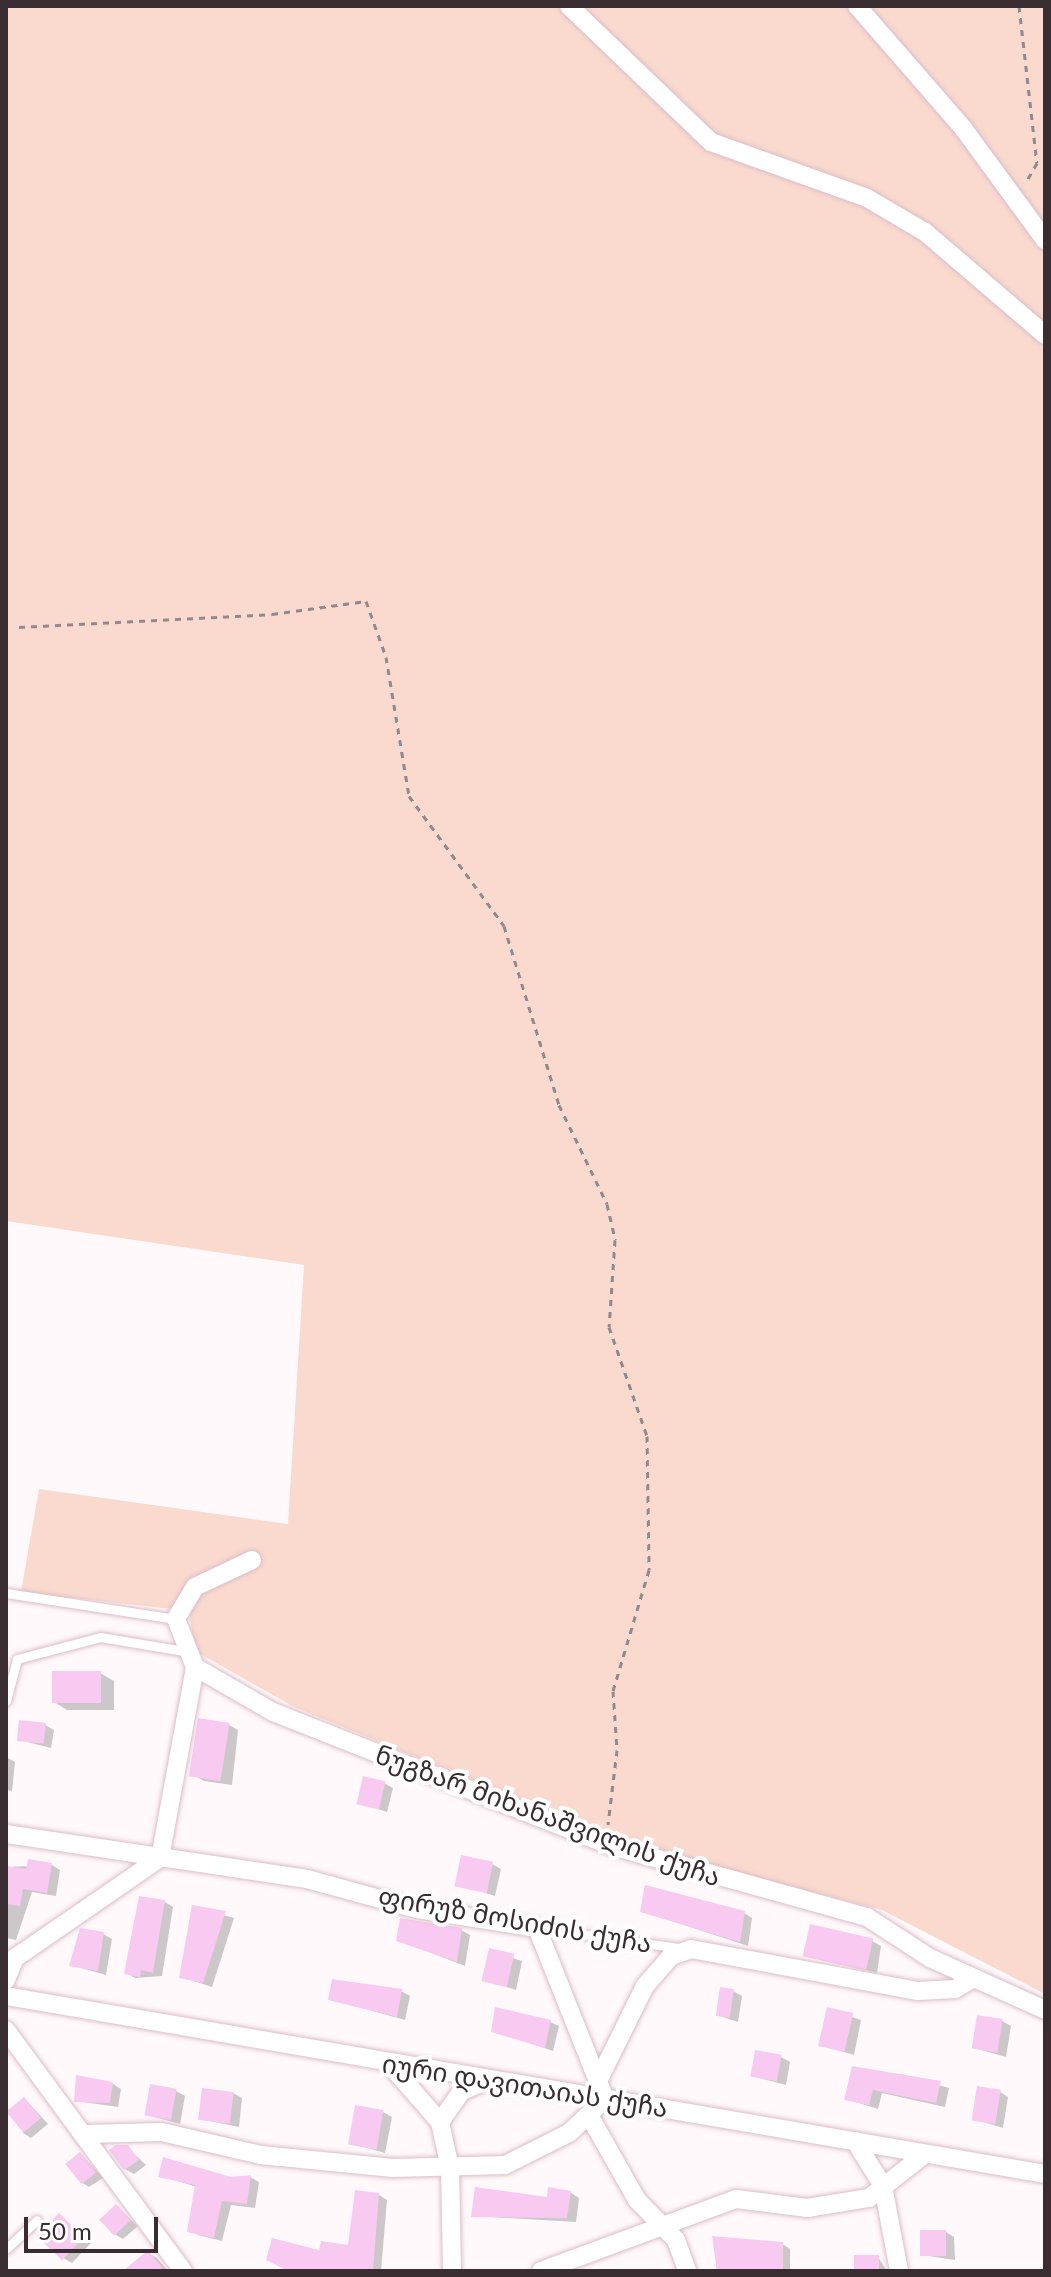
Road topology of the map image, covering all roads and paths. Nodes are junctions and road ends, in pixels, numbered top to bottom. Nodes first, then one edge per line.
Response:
1 (569, 6) edge
2 (857, 6) edge
3 (1019, 6) edge
4 (1014, 200) junction
5 (1045, 240) edge
6 (1045, 335) edge
7 (19, 627) dead end
8 (252, 1560) dead end
9 (6, 1593) edge
10 (176, 1619) junction
11 (190, 1659) junction
12 (6, 1701) edge
13 (6, 1834) edge
14 (612, 1846) junction
15 (160, 1858) junction
16 (537, 1928) junction
17 (691, 1949) junction
18 (974, 1978) junction
19 (6, 1980) edge
20 (6, 1996) edge
21 (1045, 2010) edge
22 (6, 2030) edge
23 (392, 2067) junction
24 (485, 2080) junction
25 (598, 2081) junction
26 (605, 2099) junction
27 (590, 2117) junction
28 (440, 2122) junction
29 (87, 2134) junction
30 (855, 2141) junction
31 (925, 2154) junction
32 (450, 2168) junction
33 (1045, 2174) edge
34 (883, 2186) junction
35 (37, 2220) dead end
36 (658, 2228) junction
37 (6, 2249) edge
38 (183, 2271) edge
39 (452, 2271) edge
40 (541, 2271) edge
41 (687, 2271) edge
42 (899, 2271) edge

1 - 6 street
2 - 4 street
3 - 4 path
4 - 5 street
7 - 14 path
8 - 10 street
9 - 10 lane
10 - 11 street
11 - 12 lane
11 - 14 street, ნუგზარ მიხანაშვილის ქუჩა
11 - 15 street
13 - 15 street, ფირუზ მოსიძის ქუჩა
14 - 18 street, ნუგზარ მიხანაშვილის ქუჩა
15 - 16 street, ფირუზ მოსიძის ქუჩა
15 - 19 street
16 - 17 lane, ფირუზ მოსიძის ქუჩა
16 - 25 street
17 - 18 street, ფირუზ მოსიძის ქუჩა
17 - 25 street
18 - 21 street, ნუგზარ მიხანაშვილის ქუჩა
20 - 23 street, იური დავითაიას ქუჩა
22 - 29 street
23 - 24 street, იური დავითაიას ქუჩა
23 - 28 street
24 - 26 street, იური დავითაიას ქუჩა
24 - 28 street
25 - 26 street
26 - 27 street
26 - 30 street, იური დავითაიას ქუჩა
27 - 32 street
27 - 36 street
28 - 32 street
29 - 32 street
29 - 38 street
30 - 31 street, იური დავითაიას ქუჩა
30 - 34 street
31 - 33 street, იური დავითაიას ქუჩა
31 - 34 street
32 - 39 street
34 - 36 street
34 - 42 street
35 - 37 lane
36 - 40 street
36 - 41 street

